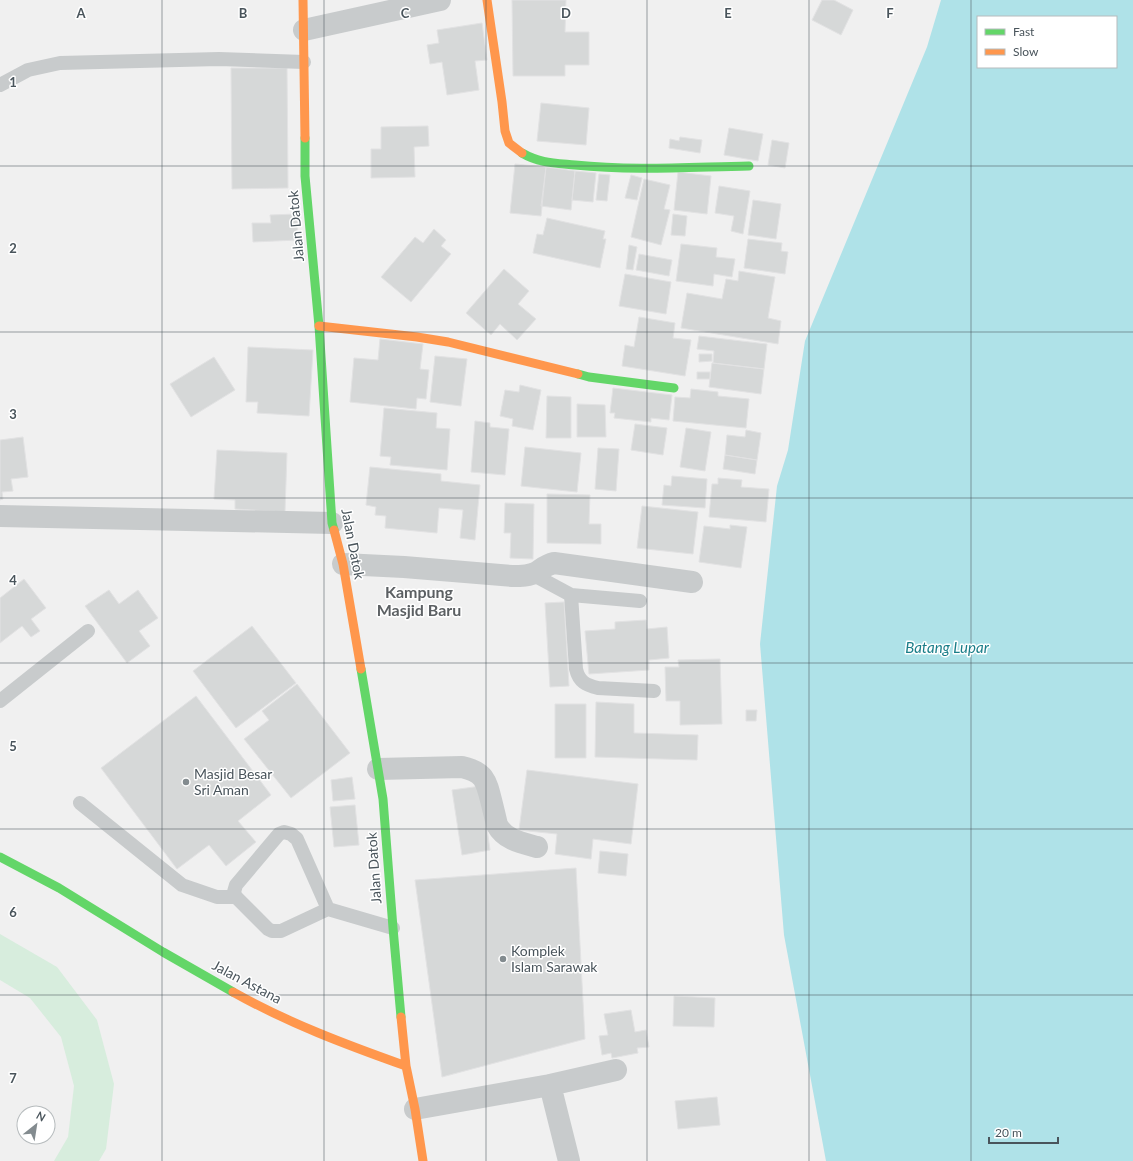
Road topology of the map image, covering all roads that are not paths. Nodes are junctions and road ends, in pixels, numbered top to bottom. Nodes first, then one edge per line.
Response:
1 (303, 0) edge
2 (440, 0) edge
3 (487, 0) edge
4 (304, 30) junction
5 (304, 62) junction
6 (0, 85) edge
7 (749, 166) dead end
8 (319, 326) junction
9 (674, 388) dead end
10 (0, 516) edge
11 (332, 523) junction
12 (343, 564) junction
13 (532, 574) junction
14 (692, 582) dead end
15 (572, 595) junction
16 (640, 601) dead end
17 (88, 631) dead end
18 (654, 691) dead end
19 (0, 701) edge
20 (378, 768) junction
21 (80, 803) dead end
22 (537, 847) dead end
23 (0, 857) edge
24 (236, 897) junction
25 (328, 909) junction
26 (393, 928) junction
27 (406, 1066) junction
28 (616, 1070) dead end
29 (550, 1085) junction
30 (415, 1110) junction
31 (423, 1161) edge
32 (569, 1161) edge

1 - 4 street, Jalan Datok
2 - 4 street
3 - 7 street
4 - 5 street, Jalan Datok
5 - 6 lane
5 - 8 street, Jalan Datok
8 - 9 street
8 - 11 street, Jalan Datok
10 - 11 street
11 - 12 street, Jalan Datok
12 - 13 street
12 - 20 street, Jalan Datok
13 - 14 street
13 - 15 lane
15 - 16 lane
15 - 18 lane
17 - 19 lane
20 - 22 street
20 - 26 street, Jalan Datok
21 - 24 lane
23 - 27 street, Jalan Astana
24 - 25 lane
24 - 25 lane
25 - 26 lane
26 - 27 street, Jalan Datok
27 - 30 street
28 - 29 street
29 - 30 street
29 - 32 street
30 - 31 street

